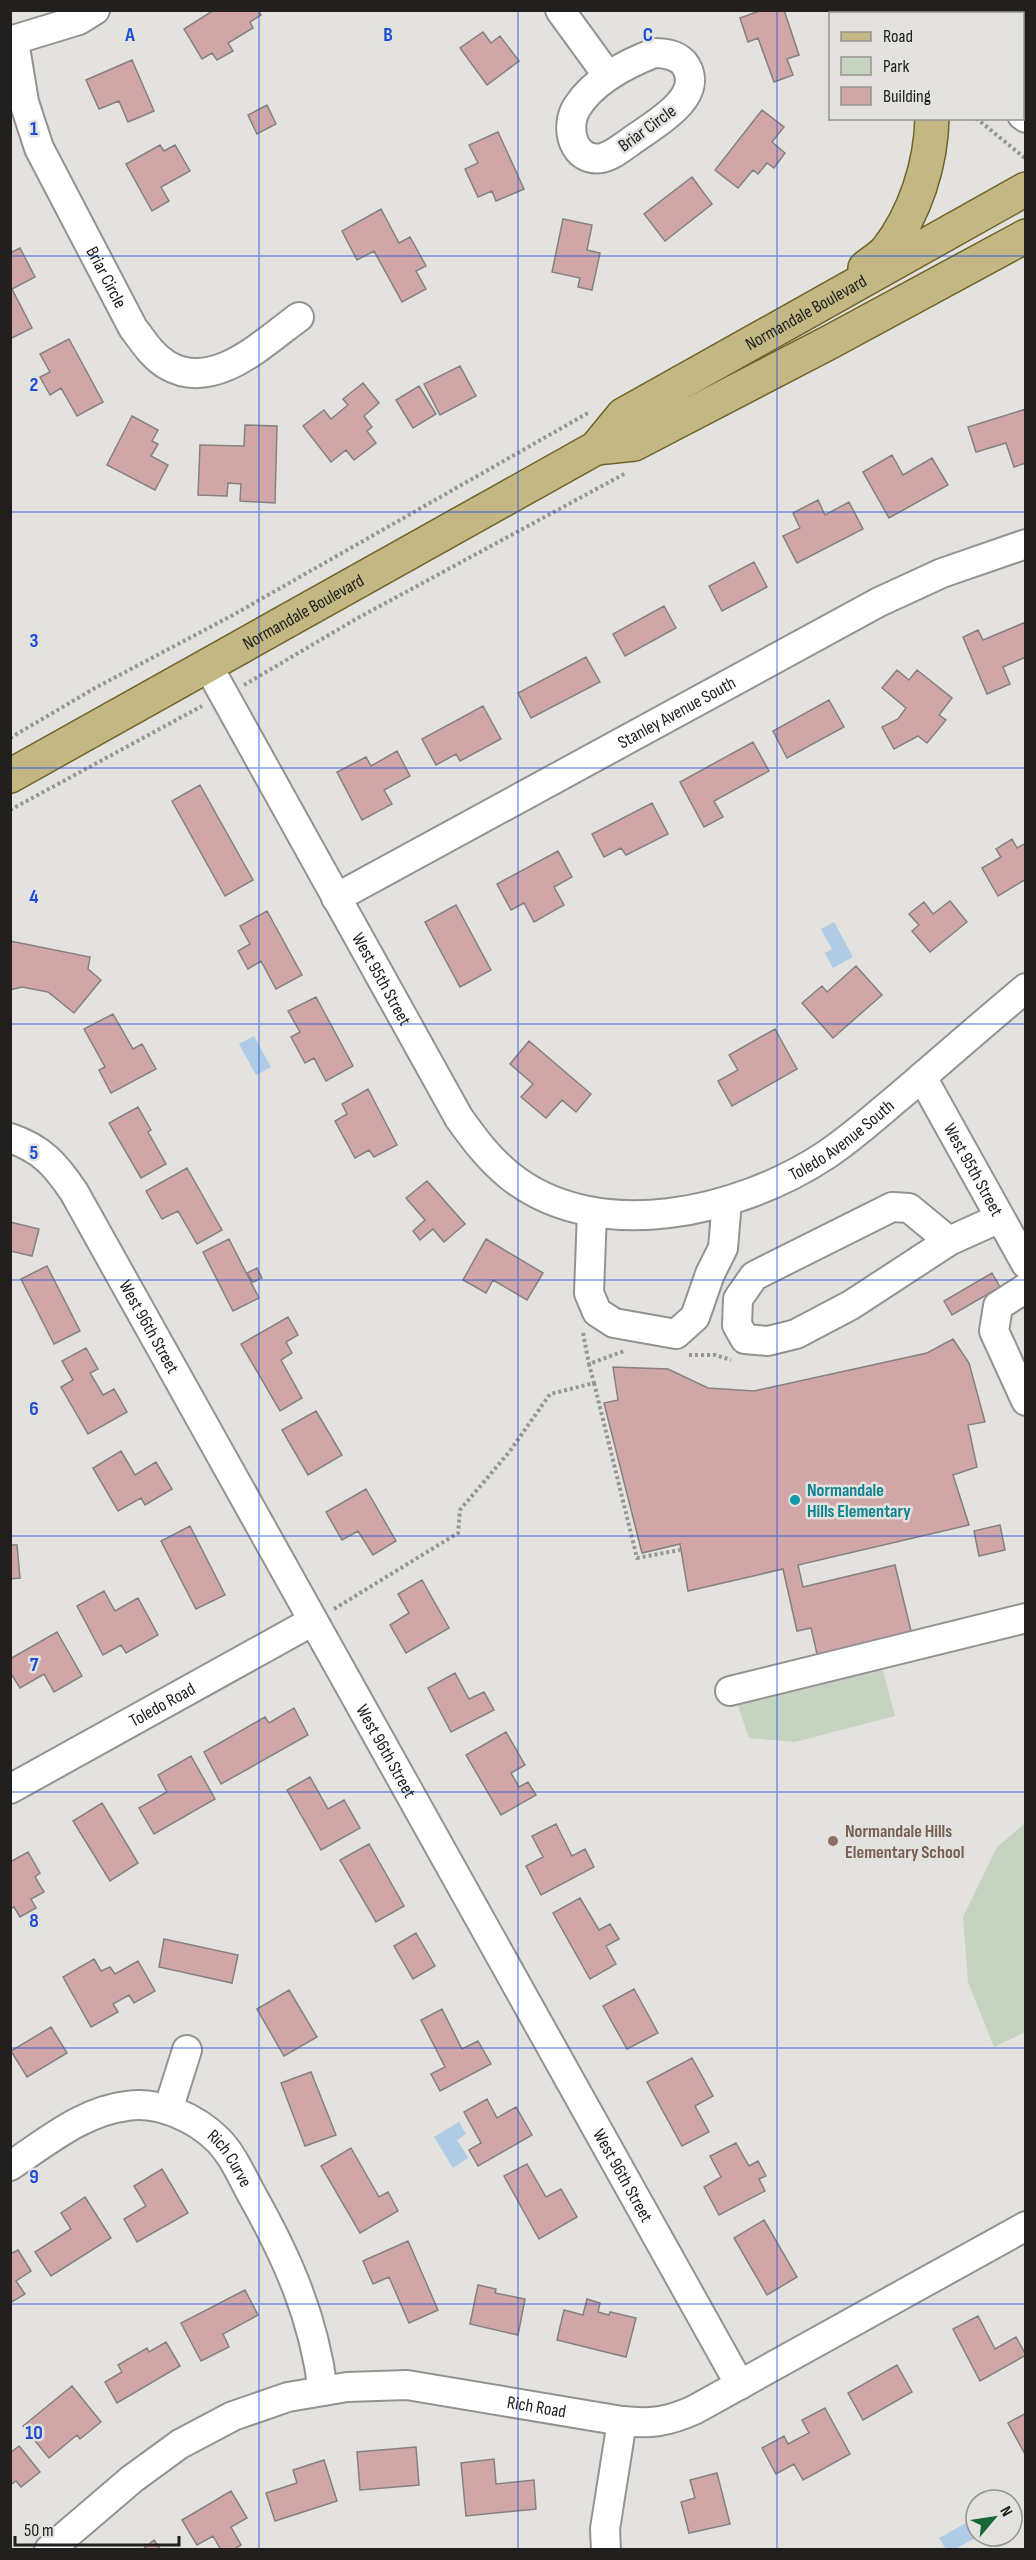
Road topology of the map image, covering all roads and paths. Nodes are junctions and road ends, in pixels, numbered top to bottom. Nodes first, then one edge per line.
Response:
1 (95, 10) edge
2 (561, 10) edge
3 (12, 41) edge
4 (608, 76) dead end
5 (932, 120) edge
6 (978, 120) edge
7 (1026, 159) edge
8 (1026, 189) edge
9 (1026, 236) edge
10 (829, 299) junction
11 (298, 317) dead end
12 (598, 407) dead end
13 (596, 448) junction
14 (627, 473) dead end
15 (1026, 544) edge
16 (208, 666) junction
17 (224, 695) junction
18 (10, 738) edge
19 (10, 776) edge
20 (10, 810) edge
21 (336, 898) junction
22 (1026, 988) edge
23 (922, 1077) junction
24 (10, 1138) edge
25 (727, 1201) junction
26 (592, 1212) junction
27 (622, 1216) joint
28 (1000, 1218) junction
29 (949, 1241) junction
30 (1026, 1264) edge
31 (1026, 1288) edge
32 (594, 1383) dead end
33 (577, 1387) dead end
34 (1026, 1401) edge
35 (680, 1550) dead end
36 (1026, 1618) edge
37 (313, 1621) junction
38 (730, 1691) dead end
39 (10, 1789) edge
40 (187, 2050) dead end
41 (168, 2109) junction
42 (10, 2166) edge
43 (1025, 2227) edge
44 (740, 2385) junction
45 (323, 2391) junction
46 (622, 2421) junction
47 (49, 2550) edge
48 (606, 2550) edge

1 - 3 street
2 - 4 street
3 - 11 street, Briar Circle
5 - 10 main road
6 - 7 path
8 - 10 main road, Normandale Boulevard
9 - 13 main road, Normandale Boulevard
10 - 13 main road, Normandale Boulevard
12 - 18 path
13 - 16 main road, Normandale Boulevard
14 - 17 path
15 - 21 street, Stanley Avenue South
16 - 17 street, West 95th Street
16 - 19 main road, Normandale Boulevard
17 - 20 path
17 - 21 street, West 95th Street
21 - 26 street, West 95th Street
22 - 23 street, Toledo Avenue South
23 - 25 street, Toledo Avenue South
23 - 28 street, West 95th Street
24 - 37 street, West 96th Street
25 - 26 street
25 - 27 street, Toledo Avenue South
26 - 27 street, West 95th Street
28 - 29 street
28 - 30 street, West 95th Street
29 - 29 street
31 - 34 street
32 - 35 path
33 - 37 path
36 - 38 street
37 - 39 street, Toledo Road
37 - 44 street, West 96th Street
40 - 41 street
41 - 42 street, Rich Curve
41 - 45 street, Rich Curve
43 - 44 street, Rich Road
44 - 46 street, Rich Road
45 - 46 street, Rich Road
45 - 47 street, Rich Road
46 - 48 street

